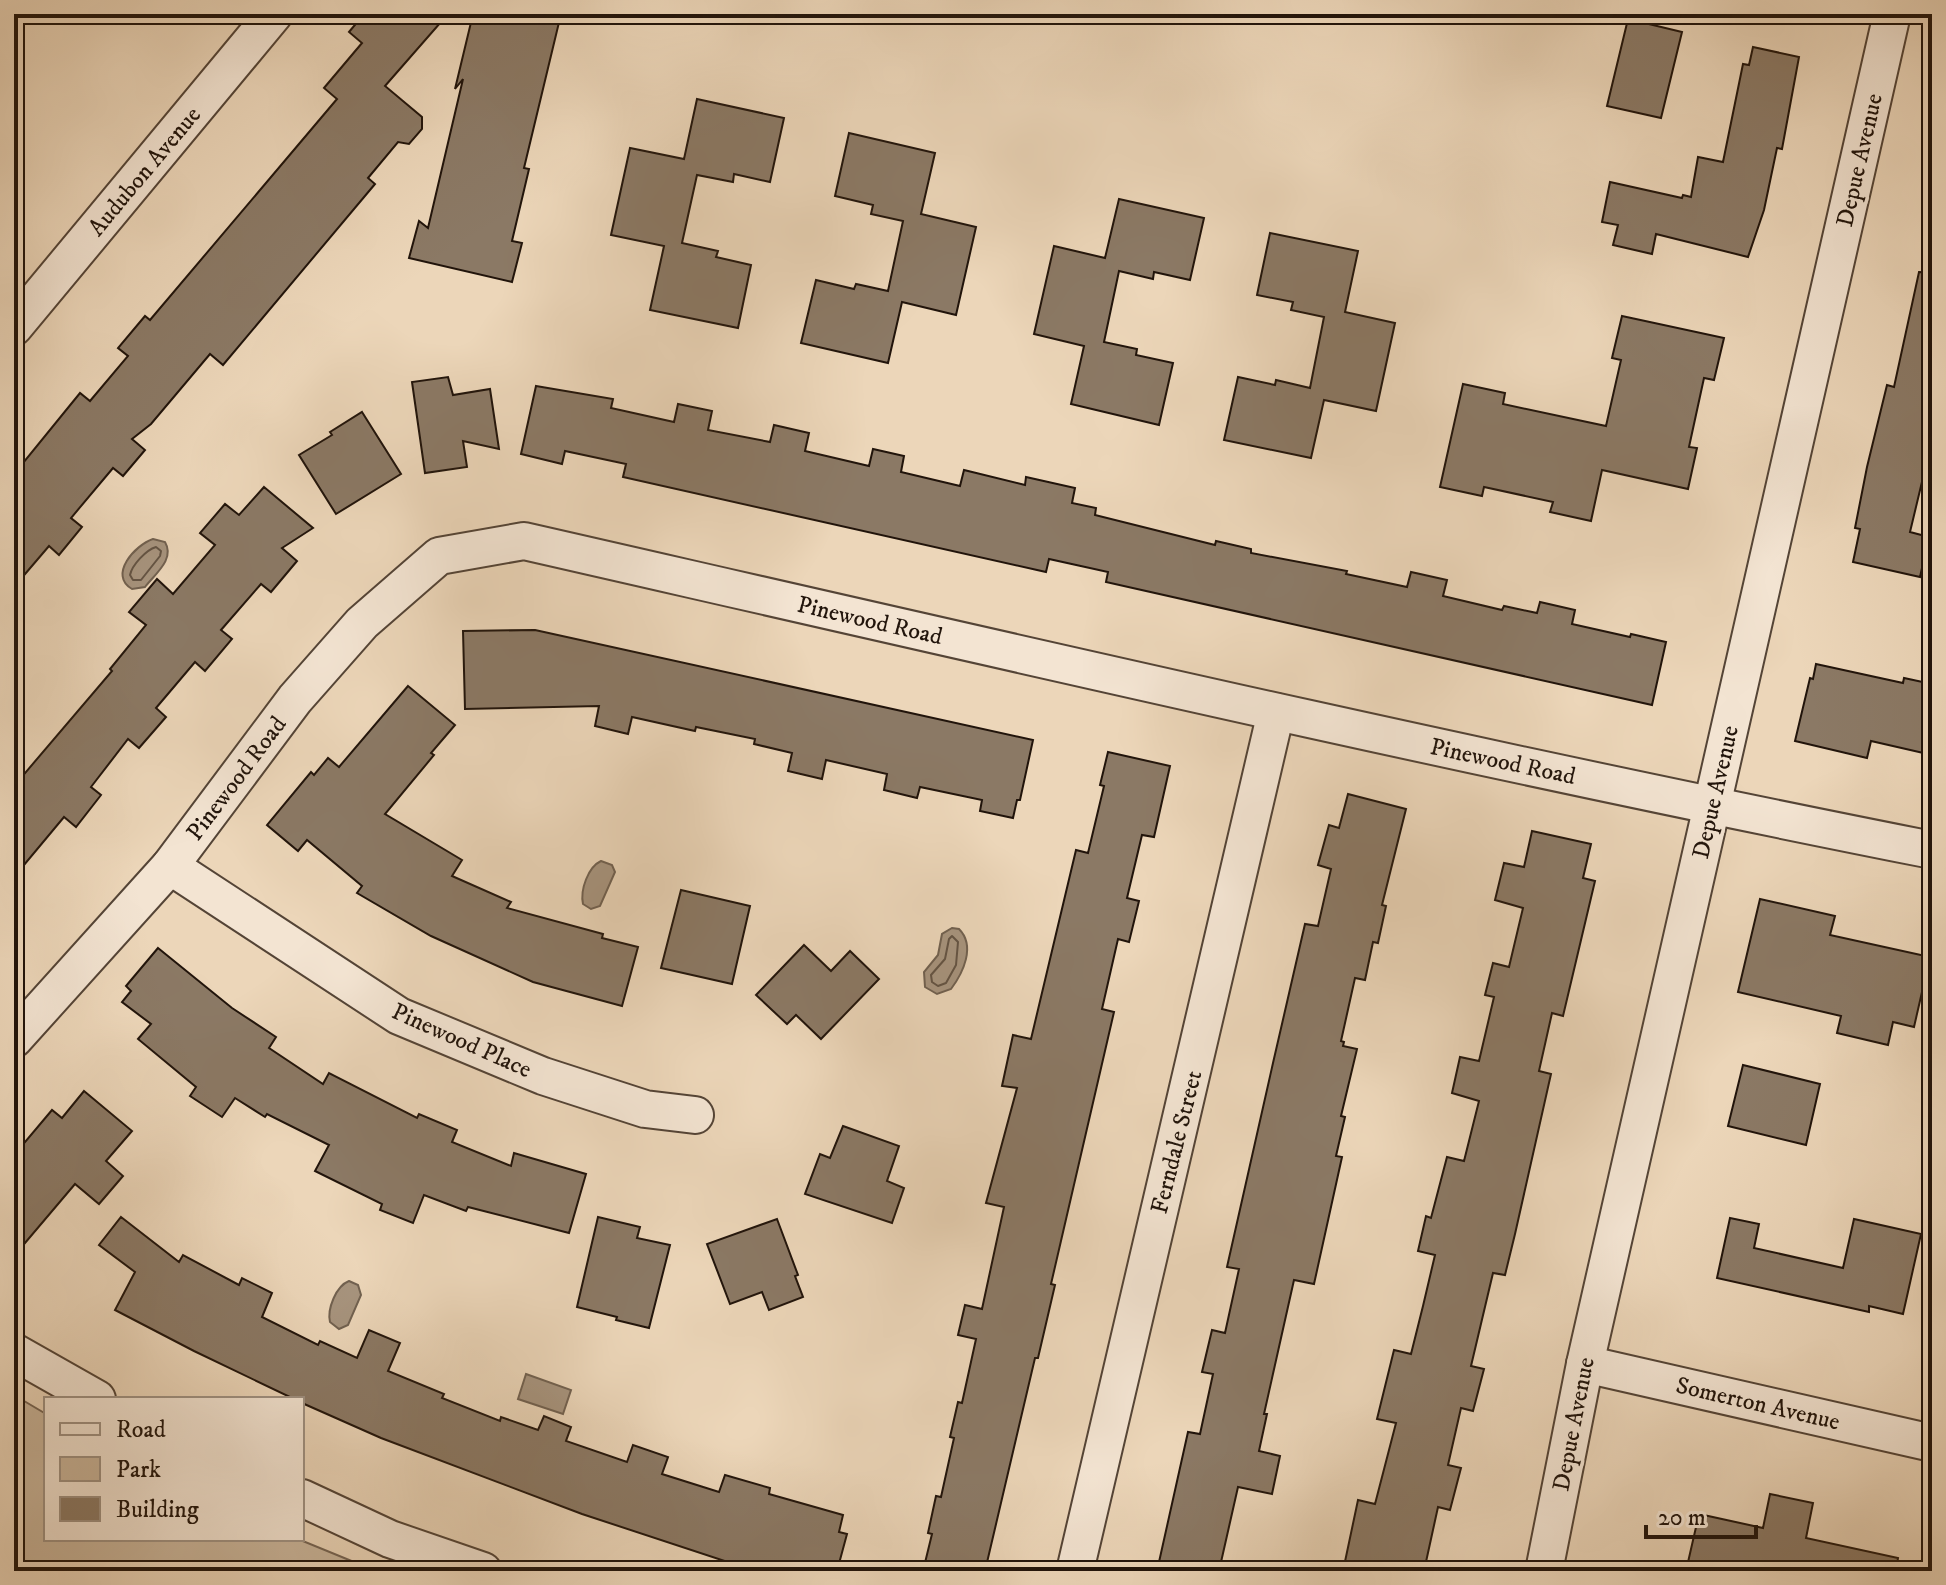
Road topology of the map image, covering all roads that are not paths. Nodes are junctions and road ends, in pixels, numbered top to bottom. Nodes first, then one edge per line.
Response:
1 (274, 14) edge
2 (1892, 14) edge
3 (14, 327) edge
4 (1276, 712) junction
5 (1712, 807) junction
6 (1932, 850) edge
7 (170, 866) junction
8 (14, 1039) edge
9 (695, 1115) dead end
10 (14, 1352) edge
11 (1585, 1364) junction
12 (93, 1397) edge
13 (1932, 1443) edge
14 (304, 1499) edge
15 (483, 1571) edge
16 (1075, 1571) edge
17 (1544, 1571) edge

1 - 3 street, Audubon Avenue
2 - 5 street, Depue Avenue
4 - 5 street, Pinewood Road
4 - 7 street, Pinewood Road
4 - 16 street, Ferndale Street
5 - 6 street, Pinewood Road
5 - 11 street, Depue Avenue
7 - 8 street, Pinewood Road
7 - 9 street, Pinewood Place
10 - 12 street
11 - 13 street, Somerton Avenue
11 - 17 street, Depue Avenue
14 - 15 street

